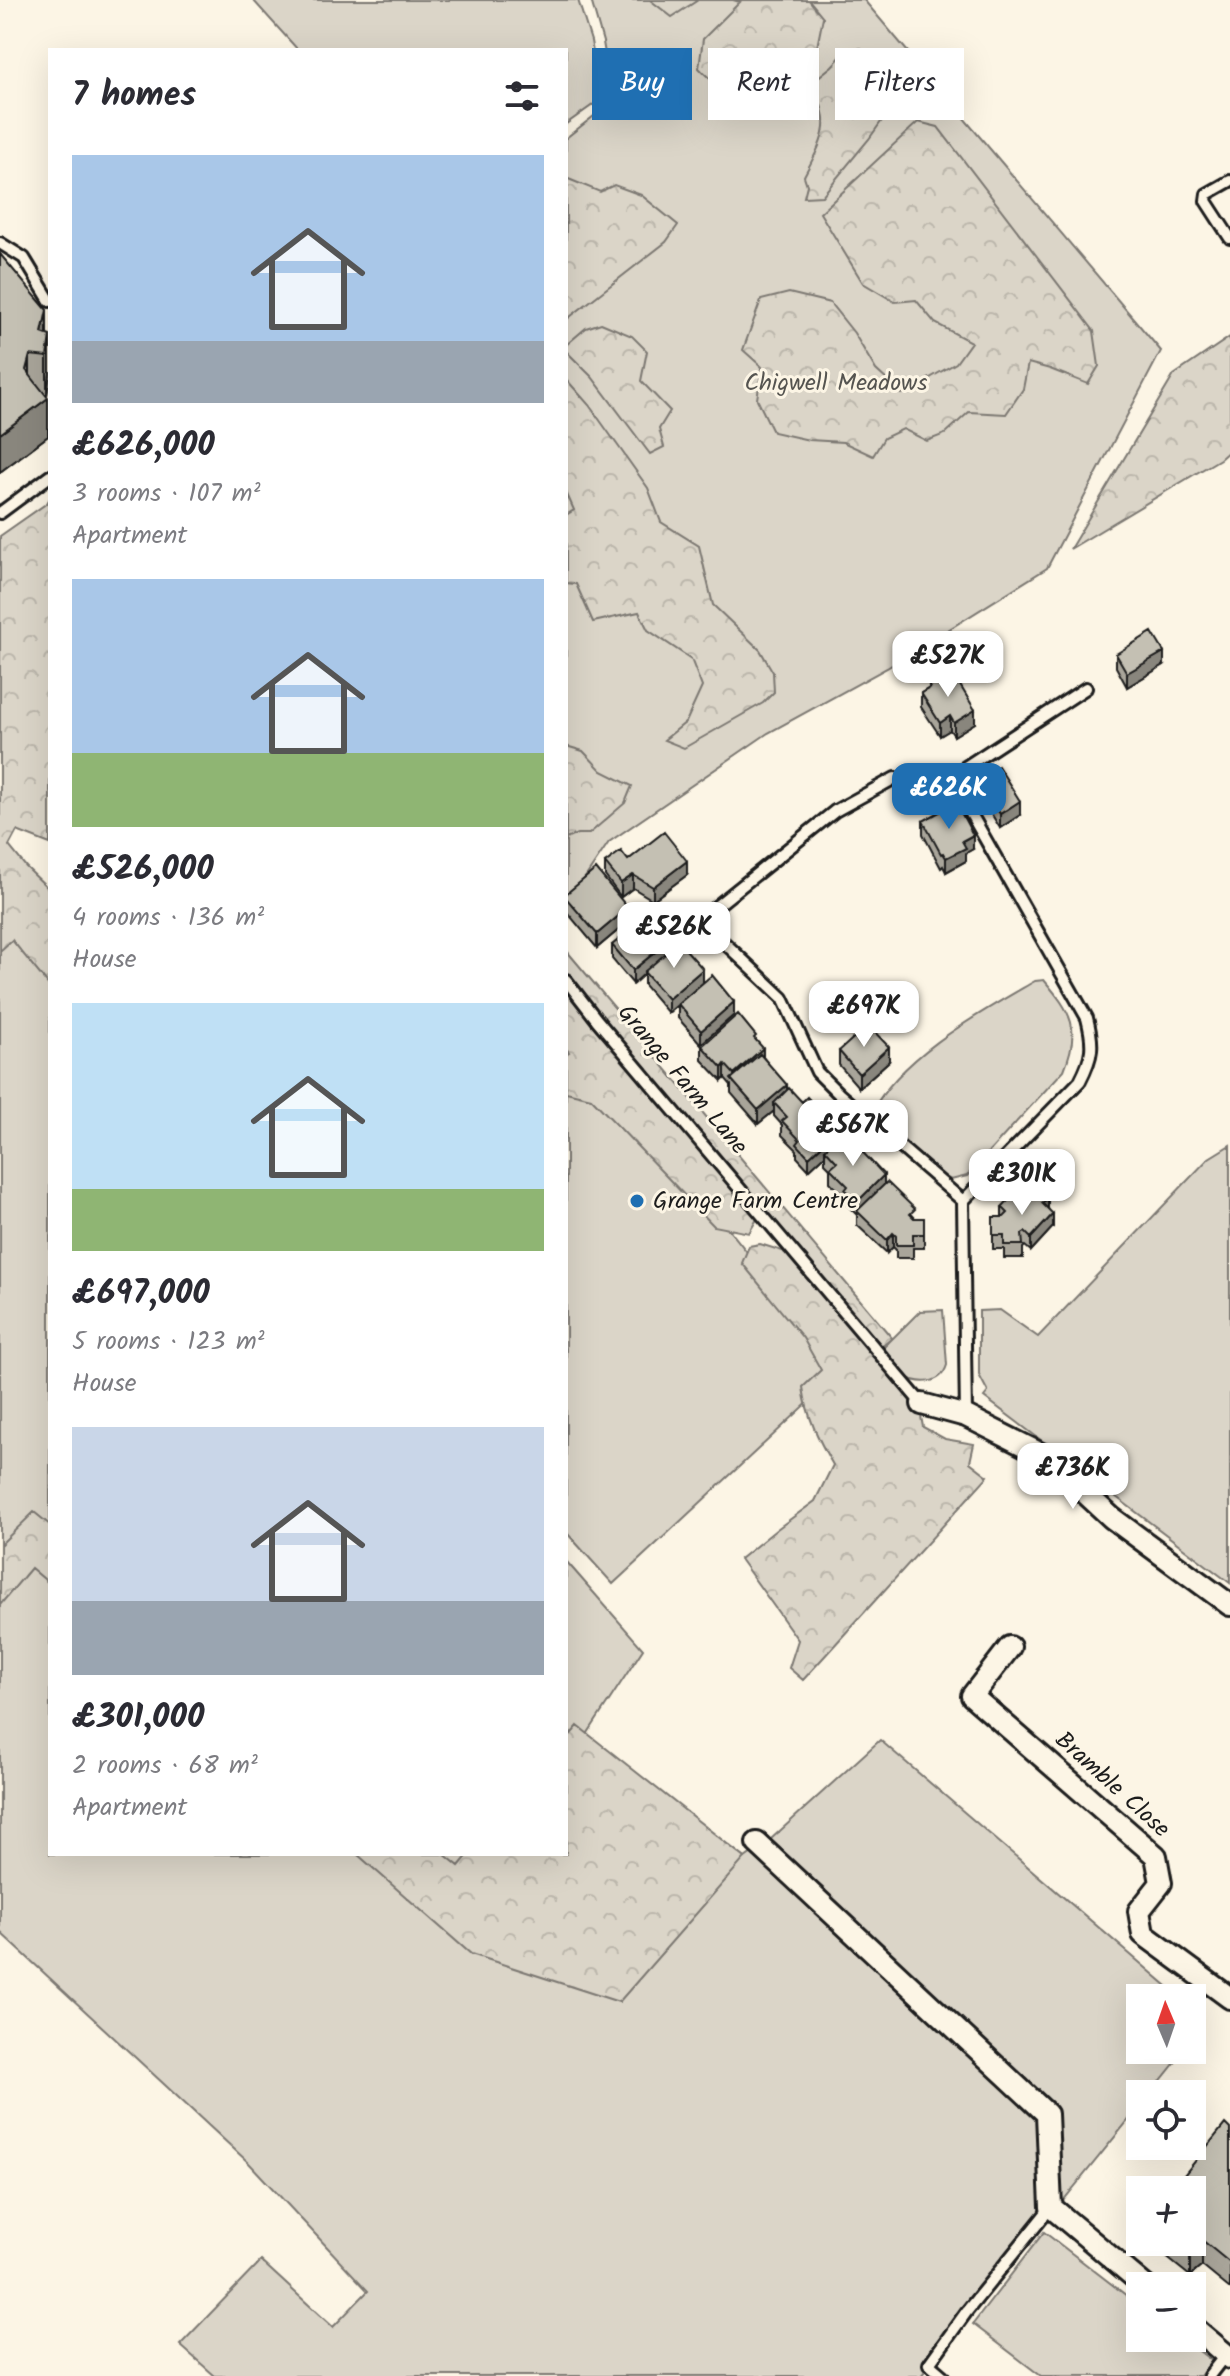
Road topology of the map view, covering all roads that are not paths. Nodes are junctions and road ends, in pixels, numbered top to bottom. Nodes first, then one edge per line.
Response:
1 (1230, 181) edge
2 (1230, 238) edge
3 (0, 243) edge
4 (48, 298) edge
5 (48, 477) edge
6 (0, 513) edge
7 (1086, 688) dead end
8 (950, 777) junction
9 (568, 983) edge
10 (963, 1201) junction
11 (922, 1404) joint
12 (966, 1416) junction
13 (1230, 1605) edge
14 (1010, 1647) dead end
15 (757, 1843) dead end
16 (1230, 1998) edge
17 (1051, 2207) junction
18 (1128, 2272) edge
19 (1206, 2338) edge
20 (1228, 2356) edge
21 (943, 2376) edge
22 (1209, 2376) edge

1 - 2 lane
3 - 4 lane
5 - 6 lane
7 - 8 lane
8 - 10 lane
8 - 10 lane
9 - 11 lane, Grange Farm Lane
10 - 12 lane
11 - 12 street, Grange Farm Lane
12 - 13 street, Grange Farm Lane
14 - 16 street, Bramble Close
15 - 17 street
17 - 18 street
17 - 21 lane
19 - 20 street
20 - 22 lane

